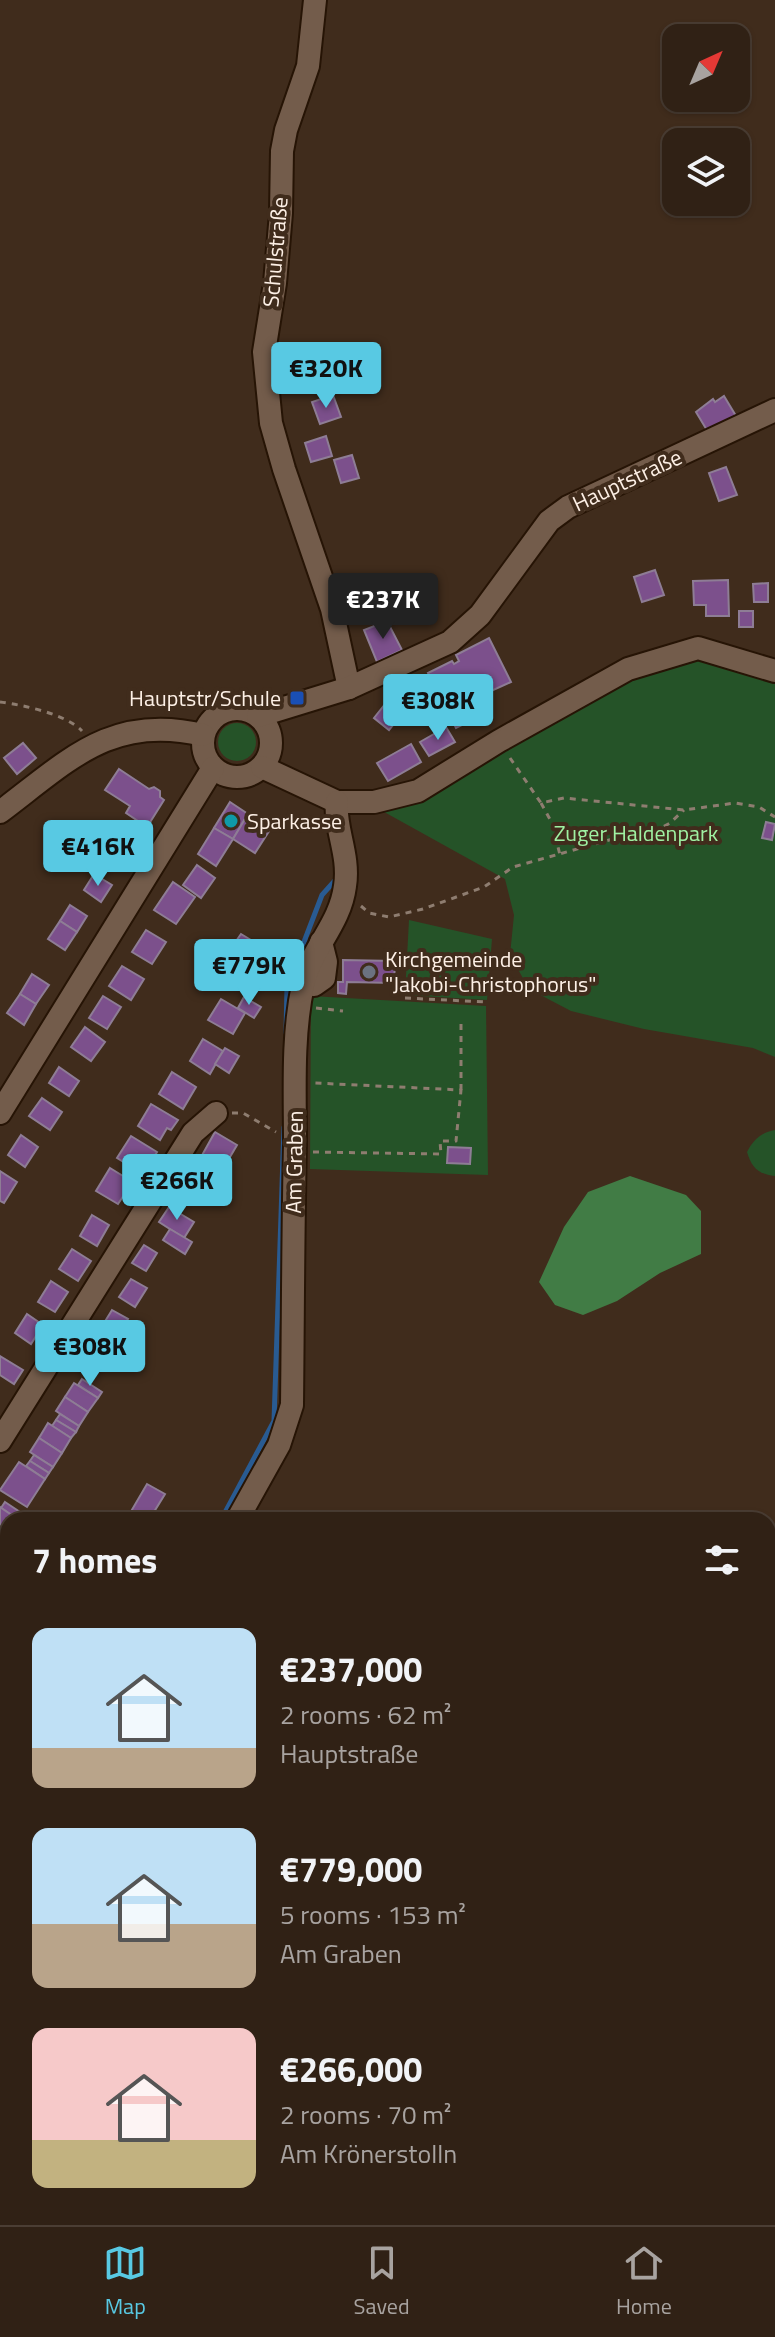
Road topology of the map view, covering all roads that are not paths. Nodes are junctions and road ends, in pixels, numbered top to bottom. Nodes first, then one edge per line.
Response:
1 (315, 0) edge
2 (775, 410) edge
3 (775, 671) edge
4 (349, 688) junction
5 (264, 725) junction
6 (203, 735) junction
7 (262, 767) junction
8 (213, 768) junction
9 (337, 802) junction
10 (0, 812) edge
11 (0, 1113) edge
12 (216, 1113) road end
13 (0, 1441) edge
14 (241, 1512) edge

1 - 4 street, Schulstraße
2 - 4 street, Hauptstraße
3 - 9 street
4 - 5 street, Hauptstraße
5 - 6 street
5 - 7 street
6 - 8 street
6 - 10 street
7 - 8 street
7 - 9 street
8 - 11 street
9 - 14 street, Am Graben
12 - 13 street

